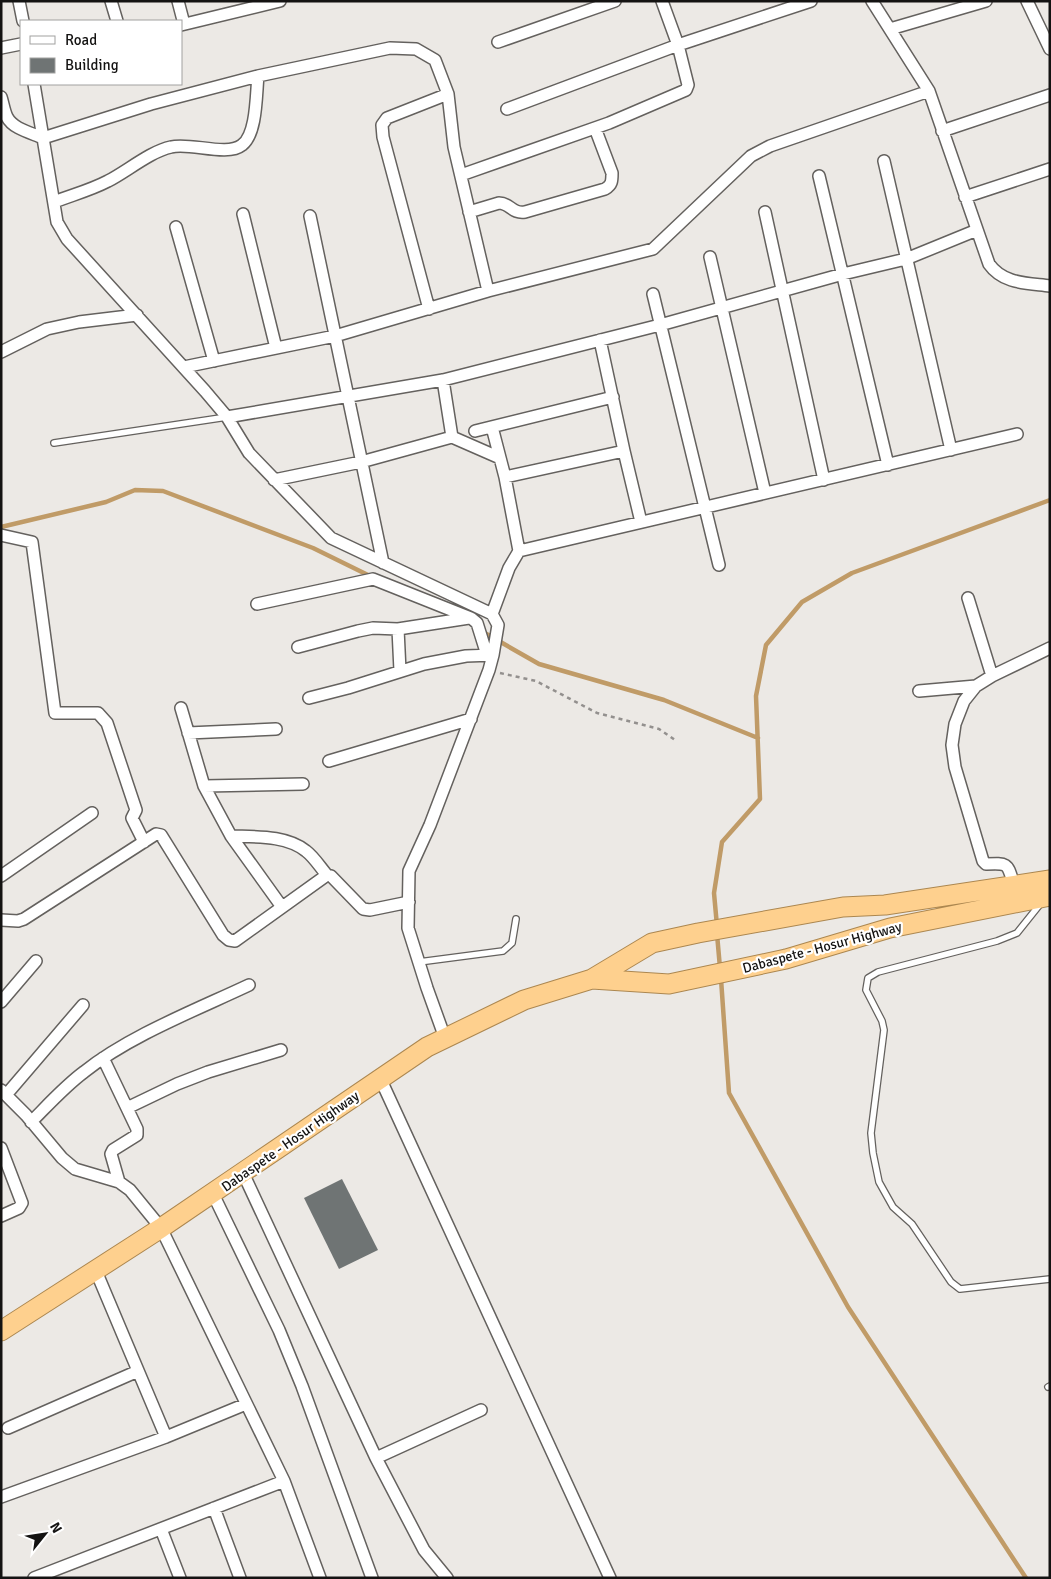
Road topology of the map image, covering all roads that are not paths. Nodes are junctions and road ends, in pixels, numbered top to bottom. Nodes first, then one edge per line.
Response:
1 (19, 1) edge
2 (111, 1) edge
3 (178, 1) edge
4 (280, 1) edge
5 (615, 1) edge
6 (662, 1) edge
7 (811, 1) edge
8 (872, 1) edge
9 (986, 1) edge
10 (1027, 1) edge
11 (243, 6) edge
12 (23, 20) edge
13 (117, 20) edge
14 (182, 20) edge
15 (183, 25) edge
16 (890, 30) junction
17 (498, 42) dead end
18 (20, 44) edge
19 (678, 45) junction
20 (1, 48) edge
21 (1050, 49) edge
22 (258, 76) junction
23 (34, 85) edge
24 (929, 91) junction
25 (448, 94) junction
26 (1050, 95) edge
27 (1, 97) edge
28 (507, 109) dead end
29 (595, 128) junction
30 (942, 131) junction
31 (43, 138) junction
32 (884, 161) dead end
33 (1050, 169) edge
34 (461, 175) junction
35 (820, 176) dead end
36 (965, 197) junction
37 (54, 202) junction
38 (469, 212) junction
39 (765, 212) dead end
40 (243, 214) dead end
41 (310, 216) dead end
42 (176, 227) dead end
43 (977, 230) junction
44 (710, 257) dead end
45 (906, 259) junction
46 (844, 274) junction
47 (1050, 286) edge
48 (782, 290) junction
49 (488, 291) junction
50 (653, 294) dead end
51 (722, 308) junction
52 (429, 309) junction
53 (137, 315) junction
54 (660, 325) junction
55 (335, 336) junction
56 (600, 340) junction
57 (276, 348) junction
58 (1, 352) edge
59 (214, 361) junction
60 (184, 367) junction
61 (443, 380) junction
62 (348, 396) junction
63 (613, 397) junction
64 (227, 417) junction
65 (492, 427) junction
66 (475, 431) dead end
67 (1017, 434) dead end
68 (452, 437) junction
69 (54, 443) dead end
70 (951, 450) junction
71 (624, 451) junction
72 (500, 458) junction
73 (361, 462) junction
74 (888, 465) junction
75 (505, 477) junction
76 (274, 480) junction
77 (824, 480) junction
78 (765, 493) junction
79 (706, 507) junction
80 (641, 522) junction
81 (1, 535) edge
82 (519, 551) junction
83 (382, 563) junction
84 (719, 565) dead end
85 (968, 598) dead end
86 (257, 604) dead end
87 (492, 614) junction
88 (471, 618) junction
89 (398, 629) junction
90 (298, 647) dead end
91 (1050, 648) edge
92 (491, 654) junction
93 (400, 671) junction
94 (992, 676) junction
95 (976, 686) junction
96 (919, 691) dead end
97 (309, 698) dead end
98 (181, 708) dead end
99 (471, 719) junction
100 (276, 729) dead end
101 (188, 733) junction
102 (328, 761) dead end
103 (304, 784) dead end
104 (204, 786) junction
105 (92, 813) dead end
106 (231, 836) junction
107 (144, 842) junction
108 (327, 875) junction
109 (1, 876) edge
110 (1014, 885) junction
111 (1048, 891) edge
112 (409, 902) junction
113 (885, 905) junction
114 (282, 907) junction
115 (516, 919) dead end
116 (1, 920) edge
117 (890, 928) junction
118 (36, 960) dead end
119 (419, 962) junction
120 (592, 979) junction
121 (249, 985) dead end
122 (1, 1002) edge
123 (83, 1005) dead end
124 (446, 1038) junction
125 (281, 1050) dead end
126 (103, 1058) junction
127 (380, 1078) junction
128 (4, 1093) edge
129 (127, 1108) junction
130 (31, 1122) junction
131 (1, 1148) edge
132 (243, 1173) junction
133 (119, 1182) junction
134 (212, 1194) junction
135 (1, 1216) edge
136 (161, 1228) junction
137 (96, 1271) junction
138 (1050, 1279) edge
139 (1, 1331) edge
140 (138, 1371) junction
141 (246, 1404) junction
142 (481, 1410) dead end
143 (8, 1428) dead end
144 (166, 1437) junction
145 (376, 1458) junction
146 (284, 1481) junction
147 (1, 1497) edge
148 (214, 1508) junction
149 (161, 1530) junction
150 (59, 1573) edge
151 (34, 1578) edge
152 (180, 1578) edge
153 (240, 1578) edge
154 (320, 1578) edge
155 (372, 1578) edge
156 (447, 1578) edge
157 (610, 1578) edge

1 - 12 street
2 - 13 street
3 - 14 street
4 - 11 street
5 - 17 street
6 - 19 street
7 - 19 street
8 - 16 street
9 - 16 street
10 - 21 street
11 - 15 street
16 - 24 street
18 - 20 street
19 - 28 street
19 - 29 street
22 - 25 street
22 - 31 street
22 - 37 street
23 - 31 street
24 - 30 street
24 - 49 street
25 - 34 street
25 - 52 street
26 - 30 street
27 - 31 street
29 - 34 street
29 - 38 street
30 - 36 street
31 - 37 street
32 - 45 street
33 - 36 street
34 - 38 street
35 - 46 street
36 - 43 street
37 - 53 street
38 - 49 street
39 - 48 street
40 - 57 street
41 - 55 street
42 - 59 street
43 - 45 street
43 - 47 street
44 - 51 street
45 - 46 street
45 - 70 street
46 - 48 street
46 - 74 street
48 - 51 street
48 - 77 street
49 - 52 street
50 - 54 street
51 - 54 street
51 - 78 street
52 - 55 street
53 - 58 street
53 - 60 street
54 - 56 street
54 - 79 street
55 - 57 street
55 - 62 street
56 - 61 street
56 - 63 street
57 - 59 street
59 - 60 street
60 - 64 street
61 - 62 street
61 - 68 street
62 - 64 street
62 - 73 street
63 - 65 street
63 - 71 street
64 - 69 lane
64 - 76 street
65 - 66 street
65 - 72 street
67 - 70 street
68 - 72 street
68 - 73 street
70 - 74 street
71 - 75 street
71 - 80 street
72 - 75 street
73 - 76 street
73 - 83 street
74 - 77 street
75 - 82 street
76 - 83 street
77 - 78 street
78 - 79 street
79 - 80 street
79 - 84 street
80 - 82 street
81 - 107 street
82 - 87 street
83 - 87 street
85 - 94 street
86 - 88 street
87 - 92 street
88 - 89 street
88 - 92 street
89 - 90 street
89 - 93 street
91 - 94 street
92 - 93 street
92 - 99 street
93 - 97 street
94 - 95 street
95 - 96 street
95 - 110 street
98 - 101 street
99 - 102 street
99 - 112 street
100 - 101 street
101 - 104 street
103 - 104 street
104 - 106 street
105 - 109 street
106 - 108 street
106 - 114 street
107 - 114 street
107 - 116 street
108 - 112 street
108 - 114 street
110 - 111 highway, Dabaspete - Hosur Highway
110 - 113 highway, Dabaspete - Hosur Highway
111 - 117 highway, Dabaspete - Hosur Highway
111 - 138 lane
112 - 119 street
113 - 117 highway
113 - 120 highway, Dabaspete - Hosur Highway
115 - 119 lane
117 - 120 highway, Dabaspete - Hosur Highway
118 - 122 street
119 - 124 street
120 - 124 highway, Dabaspete - Hosur Highway
121 - 126 street
123 - 128 street
124 - 127 highway, Dabaspete - Hosur Highway
125 - 129 street
126 - 129 street
126 - 130 street
127 - 132 highway, Dabaspete - Hosur Highway
127 - 157 street
128 - 130 street
129 - 133 street
130 - 133 street
131 - 135 street
132 - 134 highway, Dabaspete - Hosur Highway
132 - 145 street
133 - 136 street
134 - 136 highway, Dabaspete - Hosur Highway
134 - 155 street
136 - 137 highway, Dabaspete - Hosur Highway
136 - 141 street
137 - 139 highway, Dabaspete - Hosur Highway
137 - 140 street
140 - 143 street
140 - 144 street
141 - 144 street
141 - 146 street
142 - 145 street
144 - 147 street
145 - 156 street
146 - 148 street
146 - 154 street
148 - 149 street
148 - 153 street
149 - 150 street
149 - 152 street
150 - 151 street

